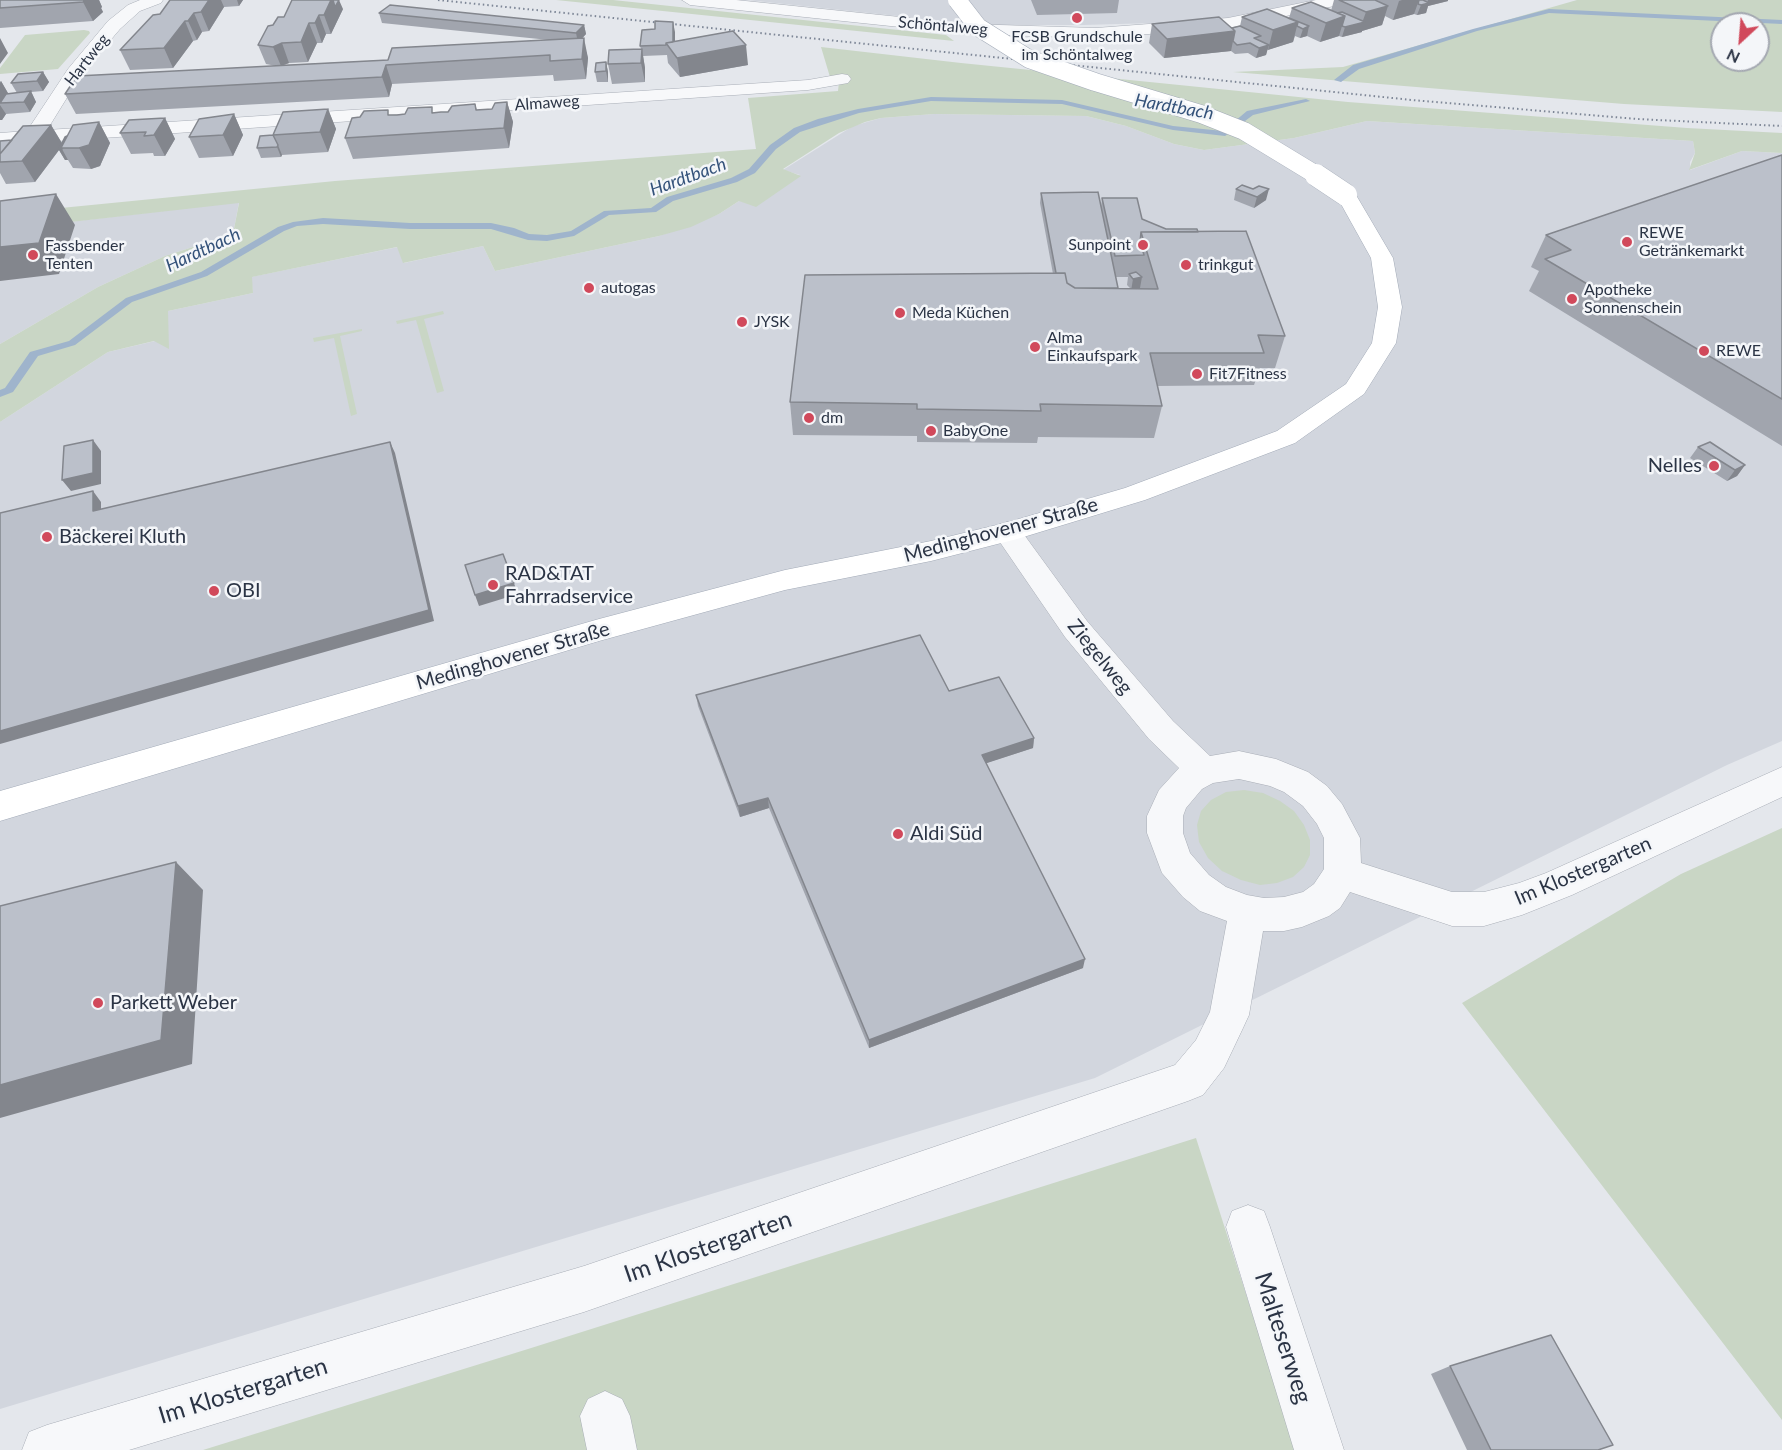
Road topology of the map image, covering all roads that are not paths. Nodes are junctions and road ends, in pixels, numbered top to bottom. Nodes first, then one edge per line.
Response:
1 (155, 0) edge
2 (690, 0) edge
3 (957, 0) edge
4 (1339, 0) edge
5 (842, 79) dead end
6 (34, 136) junction
7 (0, 139) edge
8 (1007, 532) junction
9 (1204, 771) junction
10 (1782, 781) edge
11 (0, 806) edge
12 (1342, 873) junction
13 (1247, 912) junction
14 (1248, 1227) dead end
15 (47, 1450) edge
16 (1319, 1450) edge

1 - 6 street, Hartweg
2 - 4 street, Schöntalweg
3 - 8 main road, Medinghovener Straße, bridge
5 - 6 street, Almaweg
6 - 7 street, Almaweg
8 - 9 street, Ziegelweg
8 - 11 main road, Medinghovener Straße
9 - 12 street
9 - 13 street
10 - 12 street, Im Klostergarten
12 - 13 street
13 - 15 street, Im Klostergarten
14 - 16 street, Malteserweg

